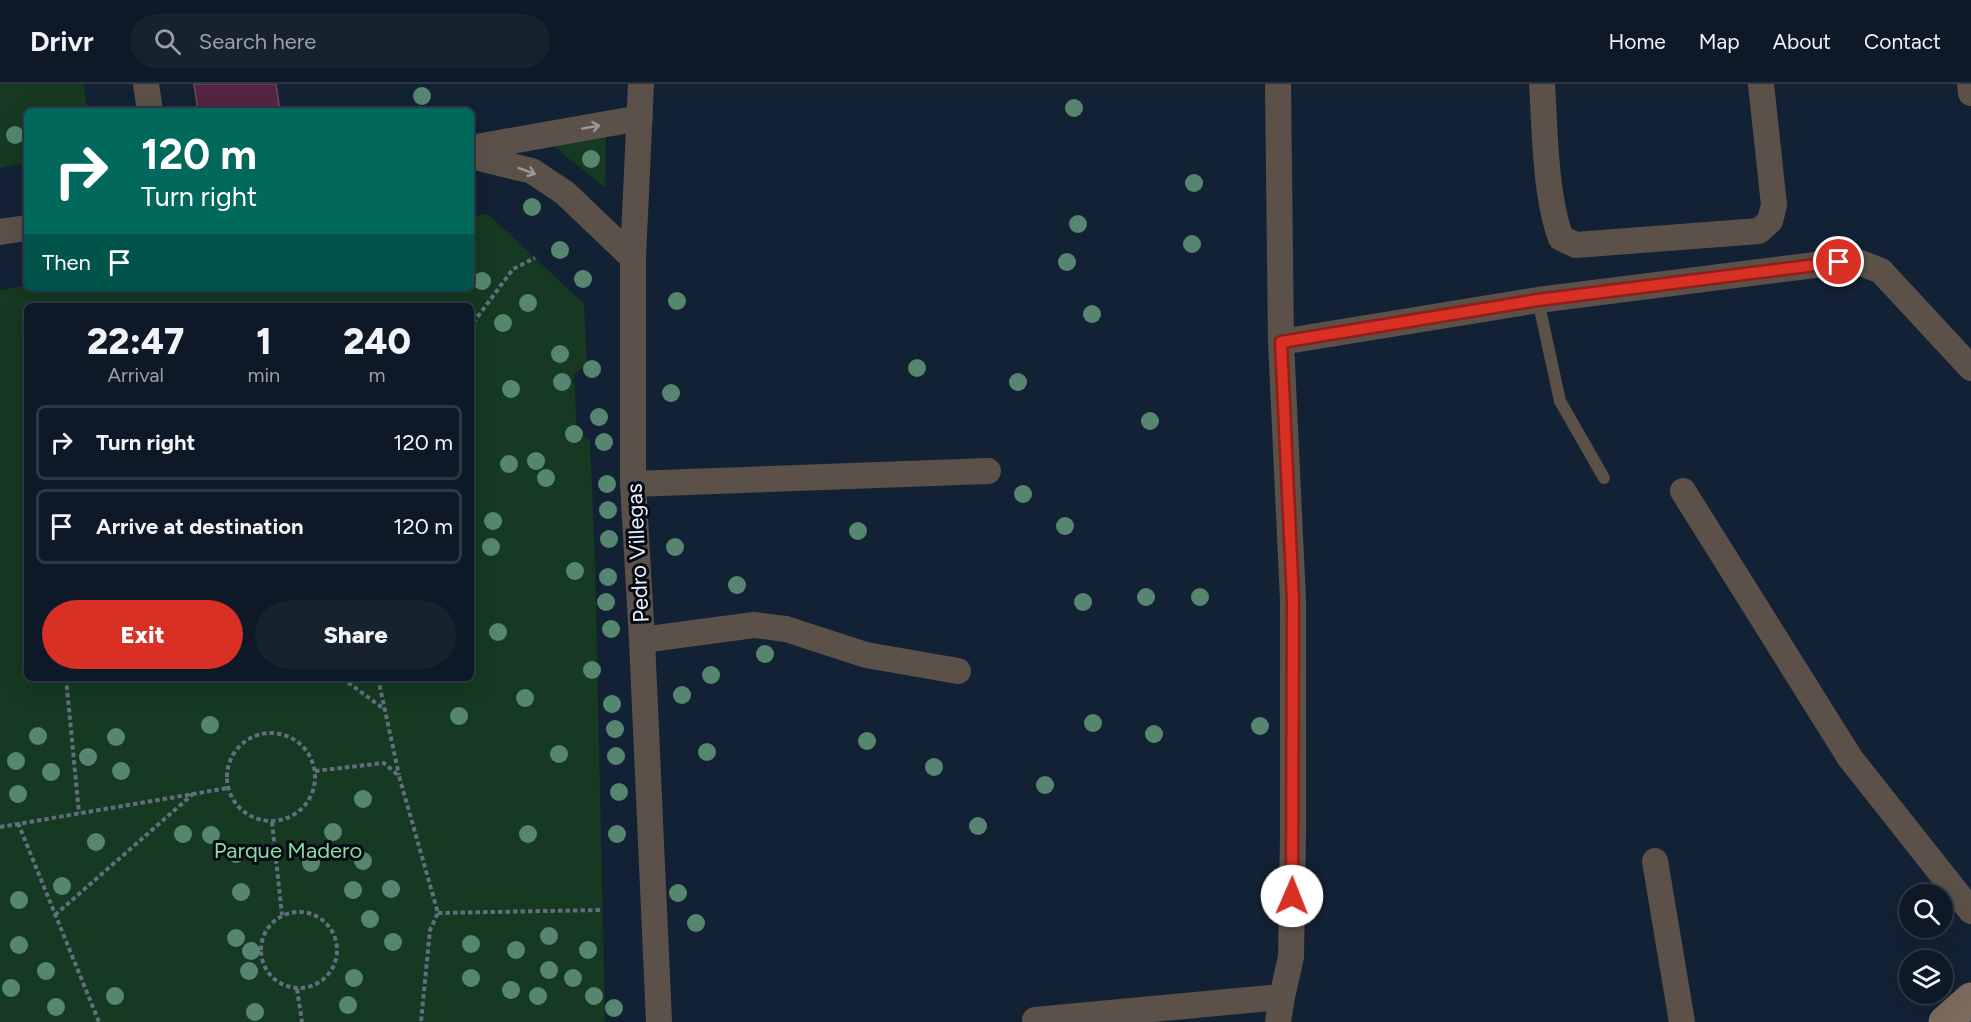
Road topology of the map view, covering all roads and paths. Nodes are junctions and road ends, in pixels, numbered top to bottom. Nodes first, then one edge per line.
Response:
1 (146, 84) edge
2 (641, 84) edge
3 (1278, 84) edge
4 (1542, 84) edge
5 (1761, 84) edge
6 (1970, 84) edge
7 (1971, 93) edge
8 (150, 108) edge
9 (640, 118) junction
10 (474, 147) edge
11 (474, 157) edge
12 (24, 228) edge
13 (0, 232) edge
14 (535, 258) dead end
15 (633, 258) junction
16 (1538, 300) junction
17 (474, 322) edge
18 (1281, 342) junction
19 (1971, 368) edge
20 (988, 471) dead end
21 (1604, 478) dead end
22 (633, 484) junction
23 (1683, 490) dead end
24 (642, 640) junction
25 (958, 672) dead end
26 (66, 681) edge
27 (346, 681) edge
28 (379, 681) edge
29 (384, 709) junction
30 (315, 771) junction
31 (399, 776) junction
32 (228, 788) junction
33 (194, 794) junction
34 (79, 813) junction
35 (272, 822) junction
36 (18, 823) junction
37 (0, 827) edge
38 (1655, 861) dead end
39 (601, 910) dead end
40 (1971, 911) edge
41 (438, 913) junction
42 (55, 915) junction
43 (282, 915) junction
44 (297, 989) junction
45 (1282, 997) junction
46 (1971, 999) edge
47 (1035, 1020) dead end
48 (99, 1022) edge
49 (302, 1022) edge
50 (421, 1022) edge
51 (658, 1022) edge
52 (1278, 1022) edge
53 (1682, 1022) edge
54 (1945, 1022) edge

1 - 8 street
2 - 9 street, Pedro Villegas
3 - 18 street
4 - 5 street
6 - 7 street
10 -> 9 street
9 - 15 street, Pedro Villegas
11 -> 15 street
12 - 13 street
14 - 17 path
15 - 22 street, Pedro Villegas
16 - 18 street
16 - 19 street
16 - 21 lane
18 - 45 street
20 - 22 street
22 - 24 street, Pedro Villegas
23 - 40 street
24 - 25 street
24 - 51 street, Pedro Villegas
26 - 34 path
27 - 29 path
28 - 29 path
29 - 31 path
30 - 31 path
30 - 32 path
30 - 35 path
31 - 41 path
32 - 33 path
32 - 35 path
33 - 34 path
33 - 42 path
34 - 36 path
35 - 43 path
36 - 37 path
36 - 42 path
38 - 53 street
39 - 41 path
41 - 50 path
42 - 48 path
43 - 44 path
43 - 44 path
44 - 49 path
45 - 47 street
45 - 52 street
46 - 54 street

